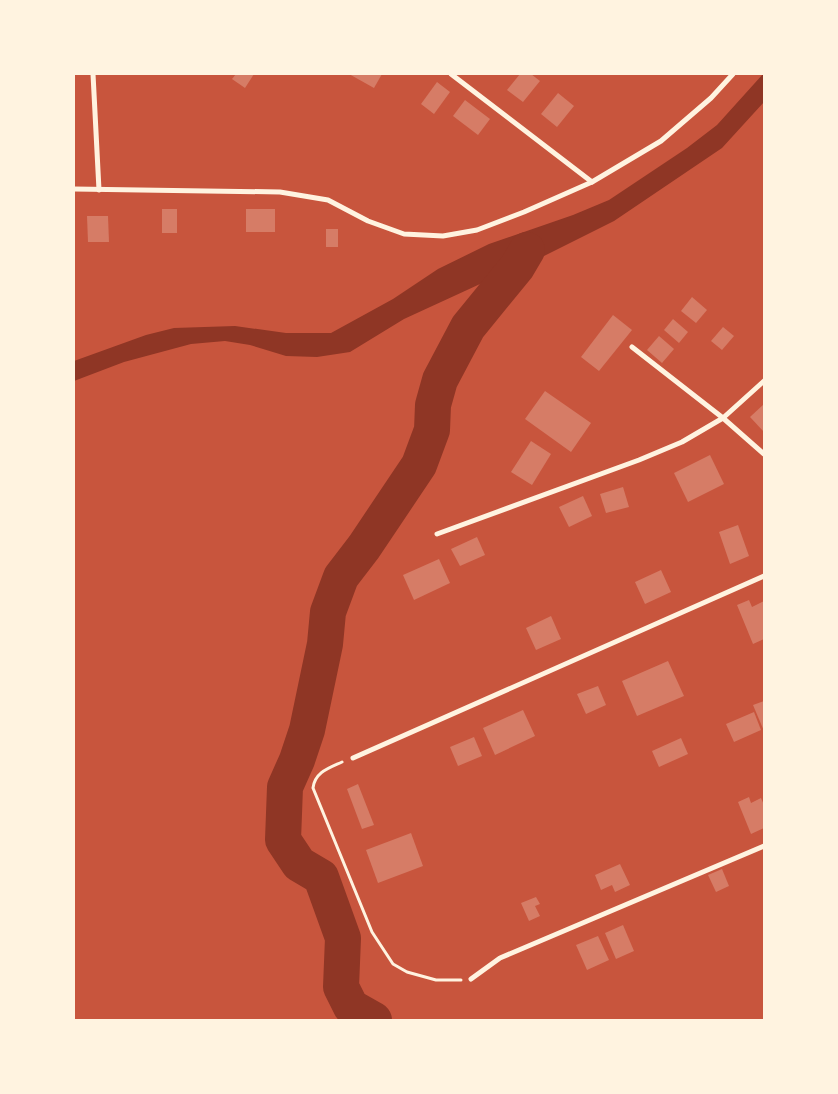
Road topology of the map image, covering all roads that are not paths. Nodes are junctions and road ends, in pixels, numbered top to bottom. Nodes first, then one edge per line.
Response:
1 (93, 74) edge
2 (450, 74) edge
3 (733, 74) edge
4 (592, 182) junction
5 (74, 189) edge
6 (99, 190) junction
7 (632, 347) dead end
8 (764, 381) edge
9 (723, 418) junction
10 (764, 454) edge
11 (437, 534) dead end
12 (764, 576) edge
13 (353, 758) road end
14 (764, 846) edge
15 (471, 979) road end

1 - 6 street
2 - 4 street
3 - 4 street
4 - 6 street
5 - 6 street
7 - 9 street
8 - 9 street
9 - 10 street
9 - 11 street
12 - 13 street
14 - 15 street

